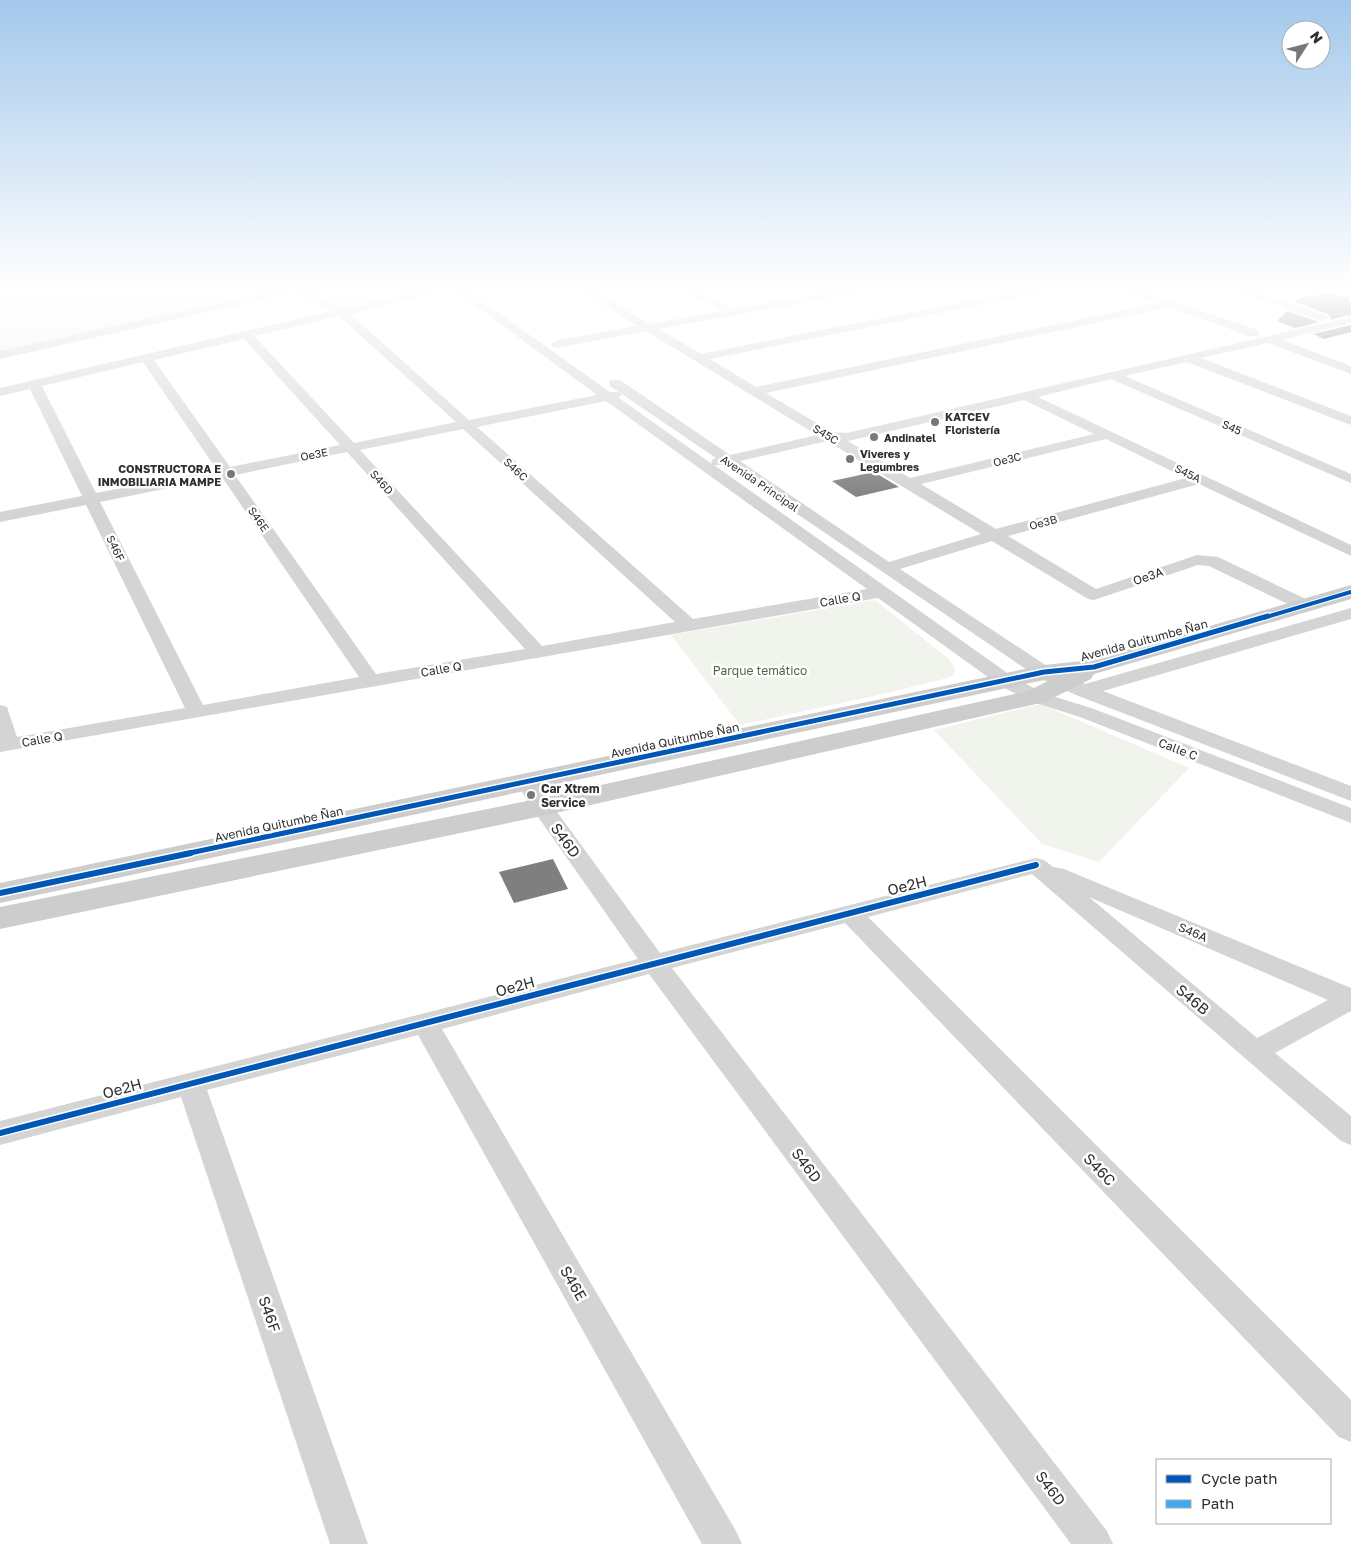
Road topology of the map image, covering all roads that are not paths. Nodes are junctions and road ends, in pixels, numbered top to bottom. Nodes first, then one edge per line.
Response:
1 (129, 361) edge
2 (149, 361) edge
3 (271, 361) edge
4 (396, 361) edge
5 (559, 361) edge
6 (704, 361) edge
7 (898, 361) edge
8 (1132, 361) edge
9 (1174, 361) edge
10 (1196, 361) edge
11 (1327, 361) edge
12 (1351, 370) edge
13 (1112, 375) junction
14 (604, 376) dead end
15 (34, 384) junction
16 (755, 391) junction
17 (0, 392) edge
18 (628, 392) junction
19 (1024, 395) junction
20 (608, 396) junction
21 (1351, 421) edge
22 (466, 424) junction
23 (1107, 435) junction
24 (829, 436) junction
25 (351, 447) junction
26 (726, 460) junction
27 (704, 465) junction
28 (226, 472) junction
29 (1200, 479) junction
30 (1351, 479) edge
31 (908, 483) junction
32 (92, 499) junction
33 (0, 517) edge
34 (994, 536) junction
35 (1351, 551) edge
36 (887, 568) junction
37 (882, 592) junction
38 (1351, 592) edge
39 (1094, 595) joint
40 (1306, 606) junction
41 (1351, 613) edge
42 (690, 626) junction
43 (538, 652) junction
44 (371, 681) junction
45 (1006, 681) junction
46 (1061, 681) junction
47 (0, 711) edge
48 (197, 712) junction
49 (5, 745) edge
50 (527, 781) junction
51 (1351, 794) edge
52 (542, 807) junction
53 (1351, 816) edge
54 (1036, 865) junction
55 (0, 893) edge
56 (850, 913) junction
57 (0, 918) edge
58 (654, 963) junction
59 (1351, 999) edge
60 (425, 1022) junction
61 (1255, 1051) junction
62 (190, 1083) junction
63 (1351, 1132) edge
64 (0, 1133) edge
65 (1351, 1425) edge
66 (349, 1544) edge
67 (723, 1544) edge
68 (1094, 1544) edge

1 - 15 street
2 - 28 street, S46E
3 - 25 street, S46D
4 - 22 street, S46C
5 - 20 street, Avenida Principal
6 - 16 street, S45C
7 - 16 street
8 - 24 street
9 - 13 street
10 - 21 street
11 - 12 street
13 - 19 street
13 - 30 street, S45
14 - 18 street, Avenida Principal
15 - 17 street
15 - 32 street, S46F
16 - 24 street, S45C
18 - 20 street, Oe3E
18 - 26 street, Avenida Principal
19 - 23 street, S45A
19 - 24 street
20 - 22 street, Oe3E
20 - 27 street, Avenida Principal
22 - 25 street, Oe3E
22 - 42 street, S46C
23 - 29 street, S45A
23 - 31 street, Oe3C
24 - 26 street
24 - 31 street, S45C
25 - 28 street, Oe3E
25 - 43 street, S46D
26 - 27 street
26 - 36 street, Avenida Principal
27 - 37 street, Avenida Principal
28 - 32 street, Oe3E
28 - 44 street, S46E
29 - 34 street, Oe3B
29 - 35 street, S45A
31 - 34 street, S45C
32 - 33 street, Oe3E
32 - 48 street, S46F
34 - 36 street, Oe3B
34 - 39 street, S45C
36 - 46 street, Avenida Principal
37 - 42 street, Calle Q
37 - 45 street, Avenida Principal
38 - 40 street, Avenida Quitumbe Ñan
39 - 40 street, Oe3A
40 - 46 street, Avenida Quitumbe Ñan
41 - 46 street
42 - 43 street, Calle Q
43 - 44 street, Calle Q
44 - 48 street, Calle Q
45 - 46 street, Avenida Quitumbe Ñan
45 - 50 street, Avenida Quitumbe Ñan
46 - 51 street, Calle C
46 - 52 street, Avenida Quitumbe Ñan
46 - 53 street, Calle C
47 - 49 street
48 - 49 street, Calle Q
50 - 52 street, S46D
50 - 55 street, Avenida Quitumbe Ñan
52 - 57 street, Avenida Quitumbe Ñan
52 - 58 street, S46D
54 - 56 street, Oe2H
54 - 59 street, S46A
54 - 61 street, S46B
56 - 58 street, Oe2H
56 - 65 street, S46C
58 - 60 street, Oe2H
58 - 68 street, S46D
59 - 61 street
60 - 62 street, Oe2H
60 - 67 street, S46E
61 - 63 street, S46B
62 - 64 street, Oe2H
62 - 66 street, S46F

